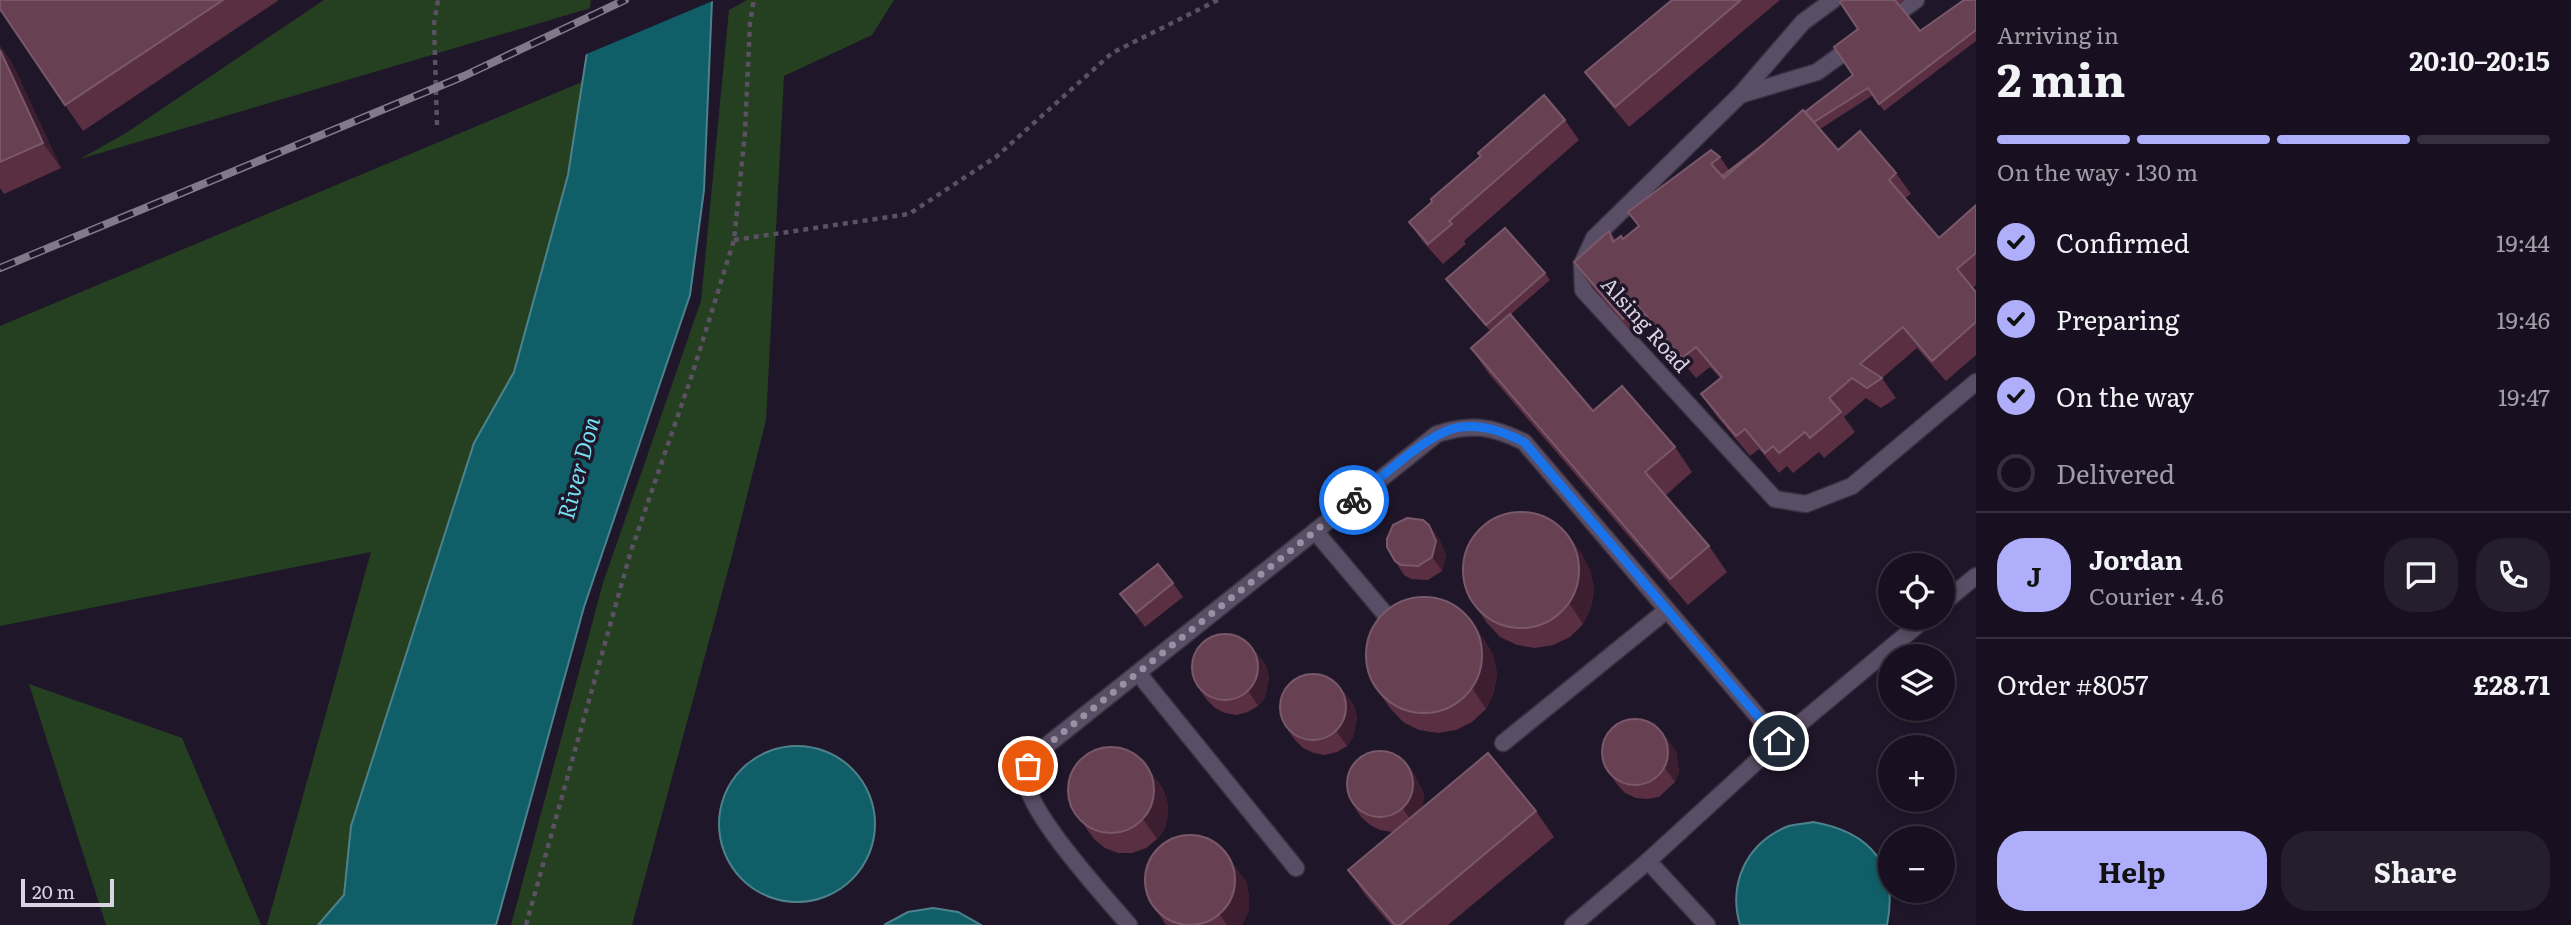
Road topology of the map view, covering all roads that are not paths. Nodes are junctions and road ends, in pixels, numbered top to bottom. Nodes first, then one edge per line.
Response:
1 (1833, 0) edge
2 (1916, 0) edge
3 (1740, 95) junction
4 (1976, 382) edge
5 (1315, 531) junction
6 (1976, 576) edge
7 (1955, 593) edge
8 (1667, 610) junction
9 (1386, 615) edge
10 (1912, 630) edge
11 (1138, 673) junction
12 (1779, 741) junction
13 (1503, 743) dead end
14 (1648, 861) junction
15 (1296, 868) dead end
16 (1129, 925) edge
17 (1573, 925) edge
18 (1707, 925) edge

1 - 3 lane, Alsing Road
2 - 3 lane
3 - 4 lane, Alsing Road
5 - 8 lane
5 - 9 lane
5 - 11 lane
6 - 7 lane
8 - 12 lane
8 - 13 lane
10 - 12 lane
11 - 15 lane
11 - 16 lane
12 - 14 lane
14 - 17 lane
14 - 18 lane

